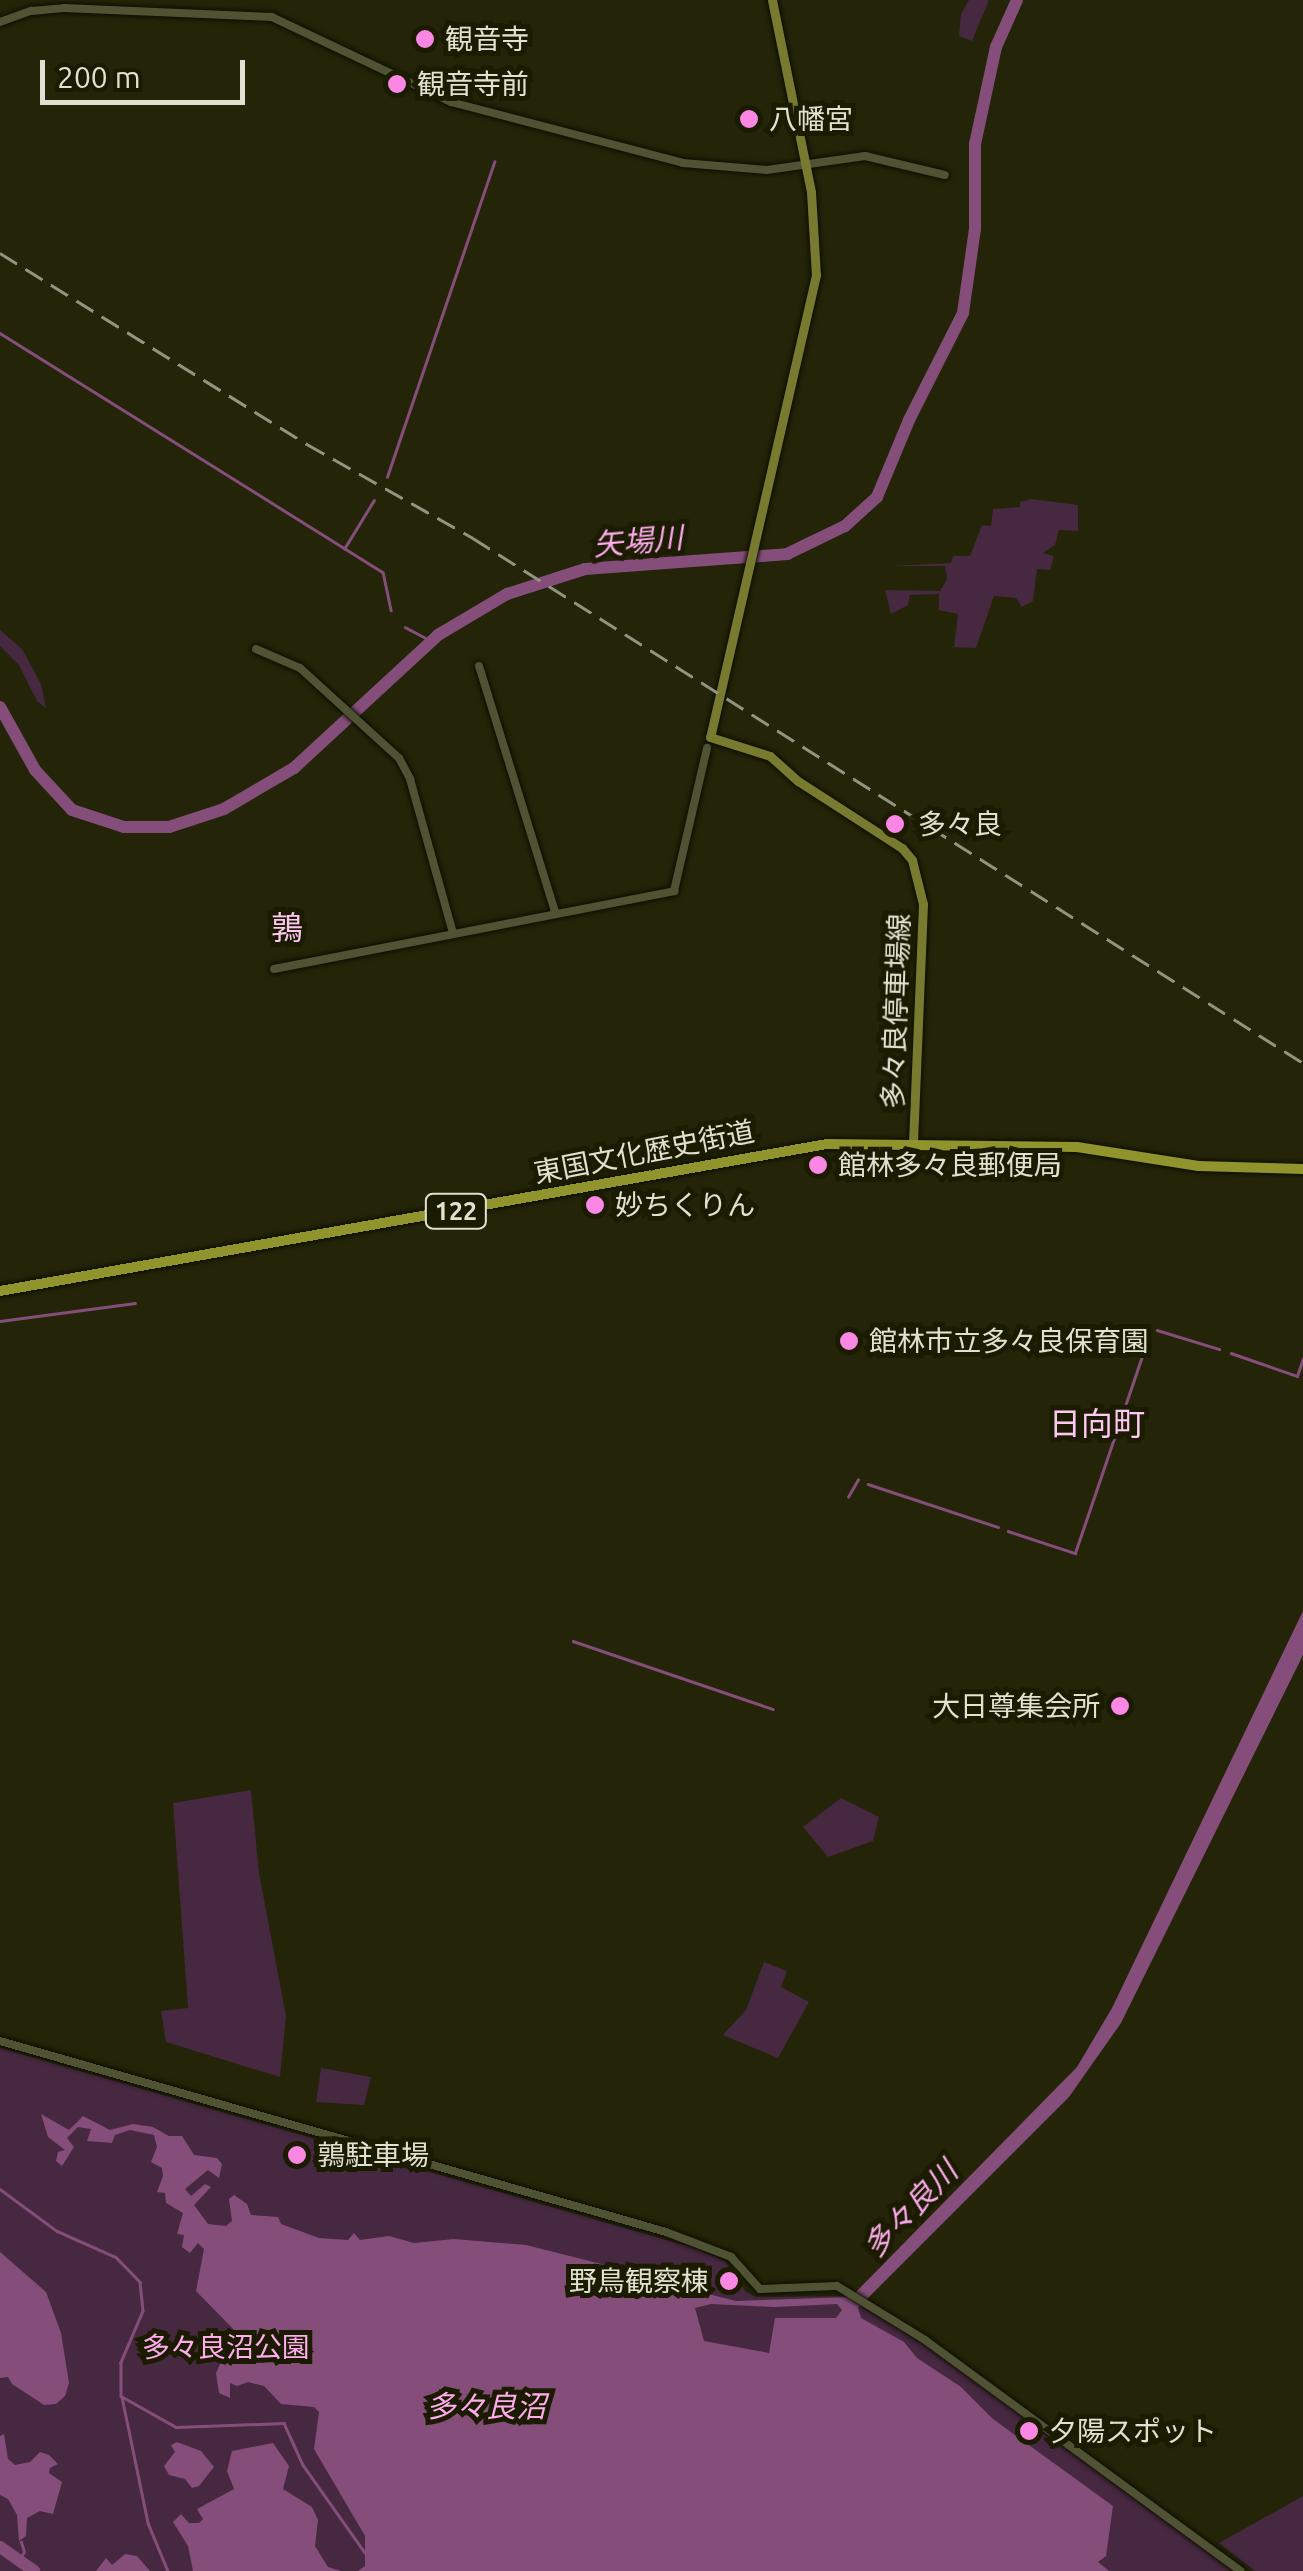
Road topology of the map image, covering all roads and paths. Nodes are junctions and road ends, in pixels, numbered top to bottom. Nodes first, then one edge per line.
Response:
1 (772, 0) edge
2 (0, 22) edge
3 (806, 165) junction
4 (945, 175) dead end
5 (256, 649) dead end
6 (478, 666) dead end
7 (707, 748) dead end
8 (555, 912) junction
9 (452, 933) junction
10 (274, 969) dead end
11 (914, 1143) junction
12 (1303, 1169) edge
13 (0, 1291) edge
14 (0, 2040) edge
15 (1241, 2571) edge

1 - 3 main road
2 - 3 street
3 - 4 street
3 - 11 main road, 多々良停車場線
5 - 9 street
6 - 8 street
7 - 8 street
8 - 9 street
9 - 10 street
11 - 12 highway, 東国文化歴史街道 / 122
11 - 13 highway, 東国文化歴史街道 / 122
14 - 15 street

